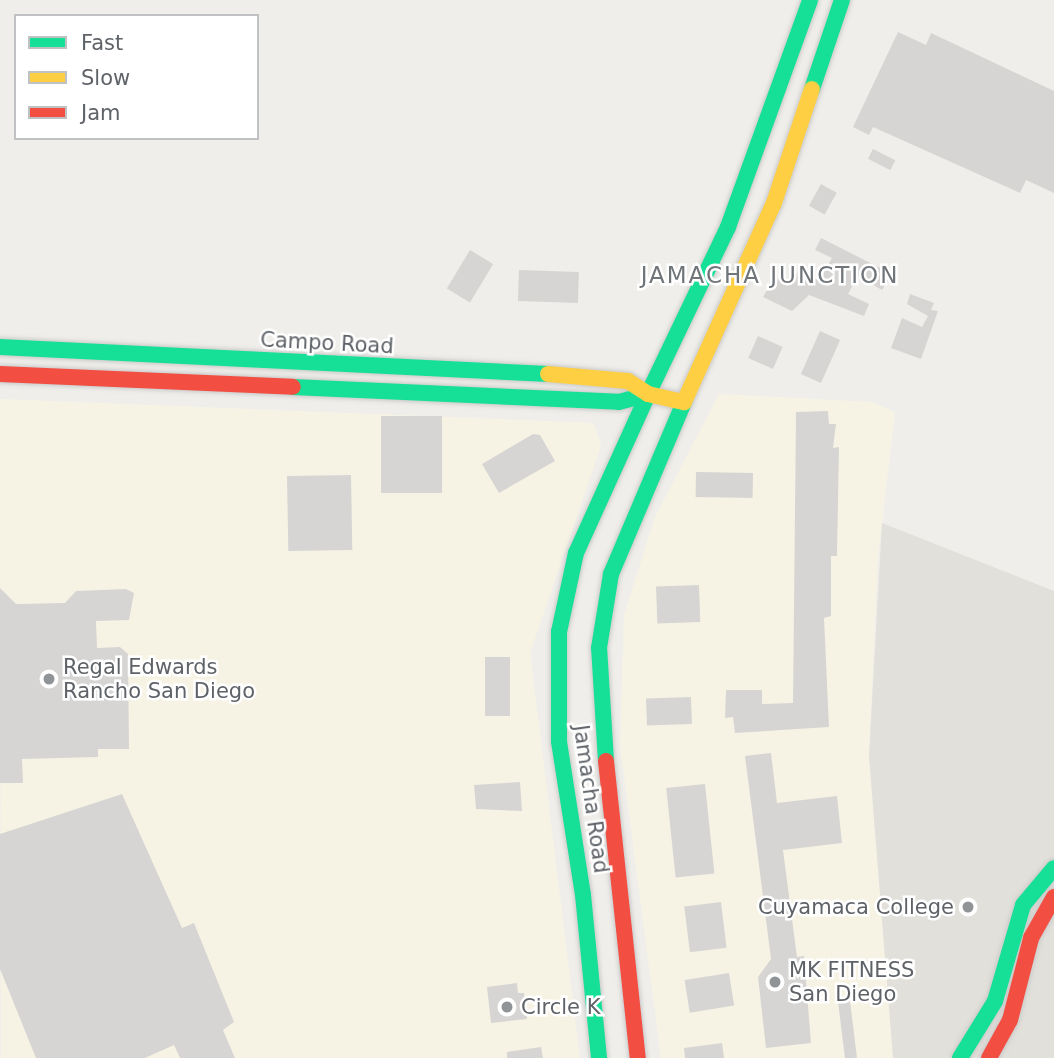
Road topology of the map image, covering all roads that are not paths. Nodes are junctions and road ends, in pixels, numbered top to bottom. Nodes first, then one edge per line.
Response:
1 (810, 0) edge
2 (842, 0) edge
3 (0, 347) edge
4 (0, 374) edge
5 (648, 394) junction
6 (684, 402) junction
7 (1054, 868) edge
8 (1054, 897) edge
9 (599, 1058) edge
10 (638, 1058) edge
11 (960, 1058) edge
12 (989, 1058) edge

1 - 5 main road
2 - 6 main road
3 - 5 main road, Campo Road
4 - 5 main road, Campo Road
5 - 6 main road, Campo Road
5 - 9 main road, Jamacha Road
6 - 10 main road, Jamacha Road
7 - 11 main road
8 - 12 main road

